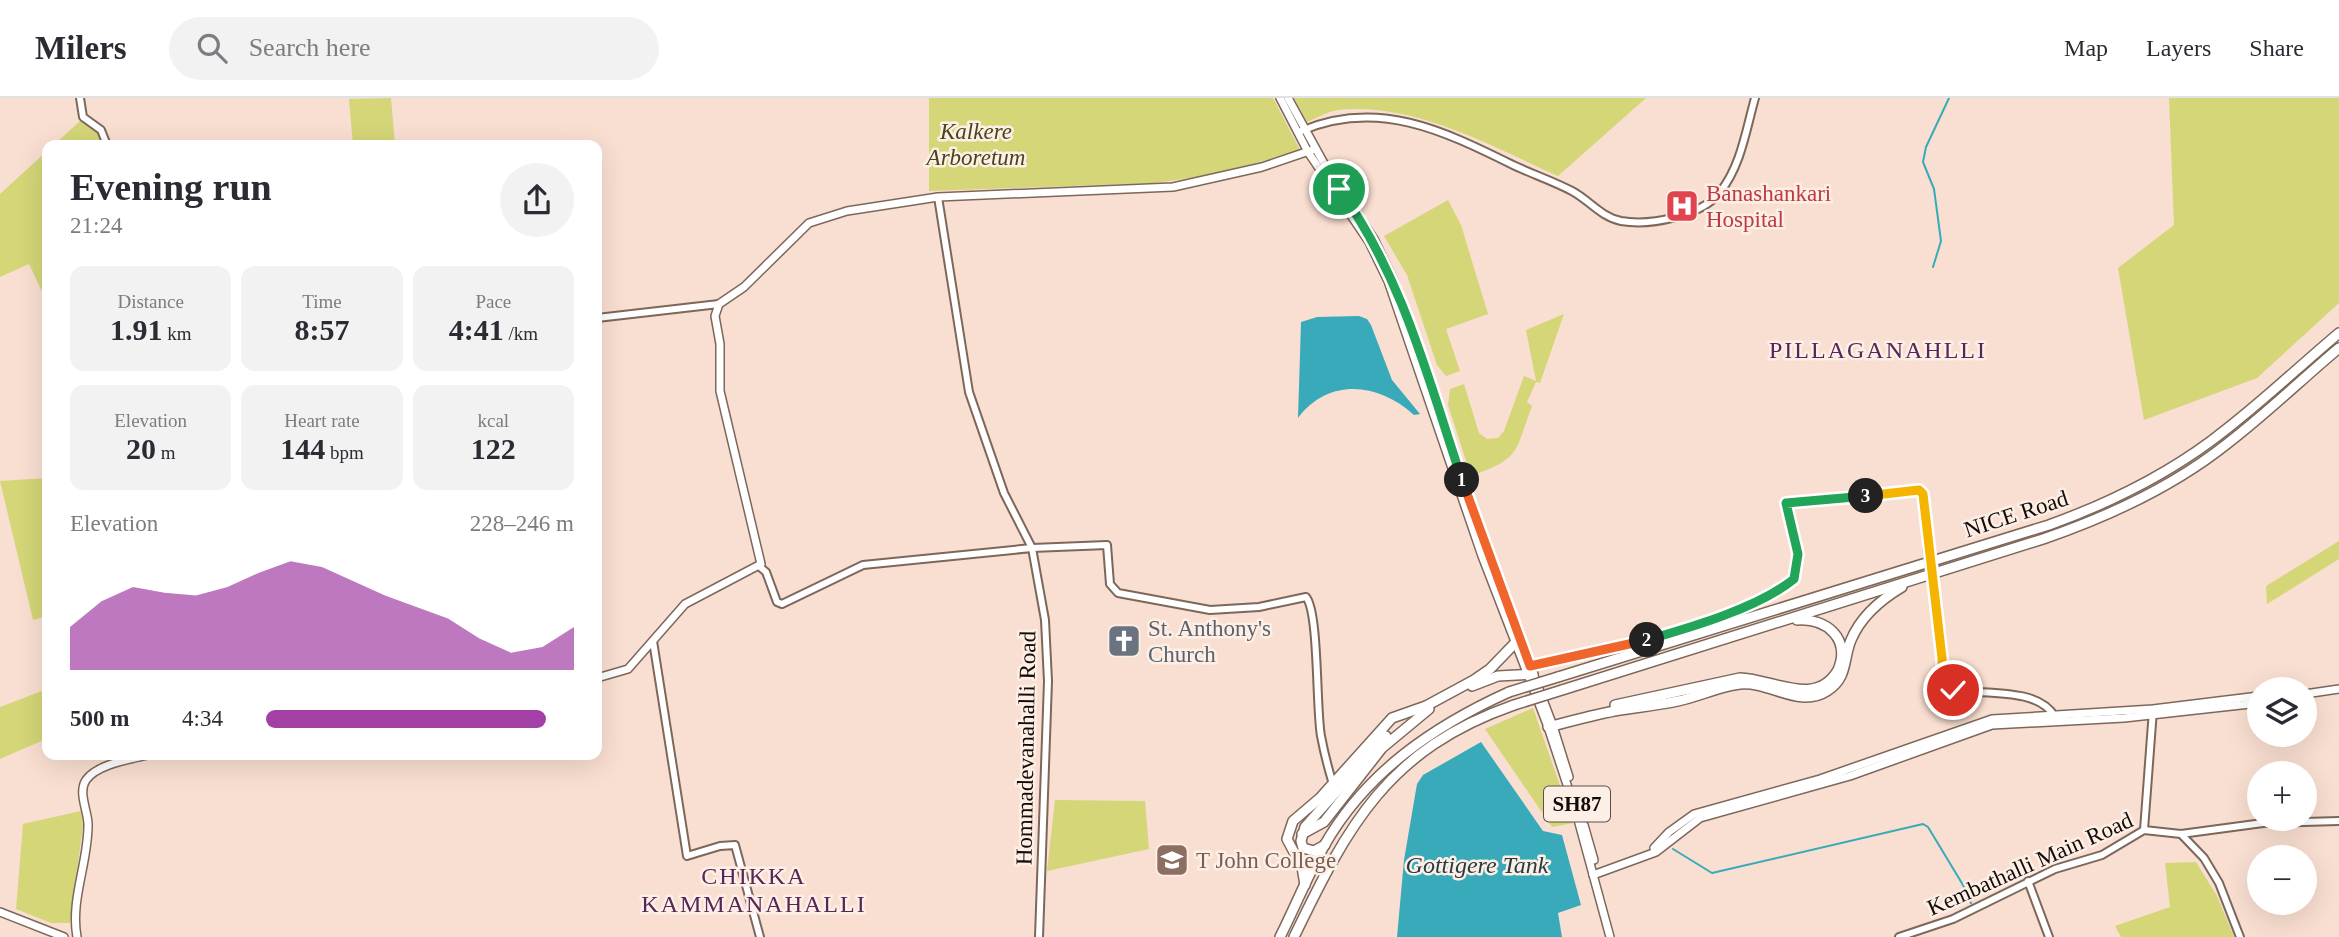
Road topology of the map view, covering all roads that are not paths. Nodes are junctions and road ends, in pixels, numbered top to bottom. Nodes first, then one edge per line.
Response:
1 (80, 98) edge
2 (1280, 98) edge
3 (1288, 98) edge
4 (1755, 98) edge
5 (1301, 131) junction
6 (105, 140) edge
7 (1312, 150) junction
8 (938, 197) junction
9 (719, 304) junction
10 (602, 317) edge
11 (2339, 333) edge
12 (2339, 348) edge
13 (1032, 548) junction
14 (760, 567) junction
15 (1919, 578) junction
16 (1781, 621) junction
17 (1517, 640) junction
18 (653, 641) junction
19 (1530, 672) junction
20 (602, 677) edge
21 (2339, 689) edge
22 (2317, 692) edge
23 (2247, 698) edge
24 (2247, 704) edge
25 (1424, 710) junction
26 (2153, 712) junction
27 (2056, 718) junction
28 (1550, 724) junction
29 (133, 760) edge
30 (1333, 783) junction
31 (2339, 821) edge
32 (2144, 830) junction
33 (2181, 834) junction
34 (1325, 844) junction
35 (1596, 875) junction
36 (2028, 881) junction
37 (1305, 885) junction
38 (0, 912) edge
39 (77, 933) edge
40 (62, 935) edge
41 (760, 937) edge
42 (1039, 937) edge
43 (1280, 937) edge
44 (1294, 937) edge
45 (1612, 937) edge
46 (1899, 937) edge
47 (2049, 937) edge
48 (2239, 937) edge

1 - 6 street
2 - 5 main road, SH87
3 - 5 main road, SH87
4 - 5 street
5 - 7 main road, SH87
7 - 8 main road
7 - 17 main road, SH87
8 - 9 main road
8 - 13 street, Hommadevanahalli Road
9 - 10 street
9 - 14 main road
11 - 34 highway, NICE Road, bridge
12 - 15 highway, NICE Road
13 - 14 street
13 - 30 street
13 - 42 street, Hommadevanahalli Road
14 - 18 main road
15 - 16 highway, NICE Road
15 - 28 highway
16 - 28 highway
16 - 44 highway, NICE Road, bridge
17 - 19 main road, SH87
17 - 25 highway
18 - 20 main road
18 - 41 street
19 - 25 highway
19 - 27 street, bridge
19 - 28 main road, SH87
21 - 22 main road
23 - 26 main road
24 - 26 main road
25 - 30 highway
25 - 34 highway
26 - 27 main road
26 - 32 street
27 - 35 main road
28 - 35 main road, SH87
29 - 39 main road
30 - 37 highway
31 - 33 street, Kembathalli Main Road
32 - 33 street, Kembathalli Main Road
32 - 36 street, Kembathalli Main Road
33 - 48 street
34 - 37 highway, NICE Road
35 - 45 main road, SH87
36 - 46 street, Kembathalli Main Road
36 - 47 street
37 - 43 highway, NICE Road
38 - 40 main road
39 - 40 main road

